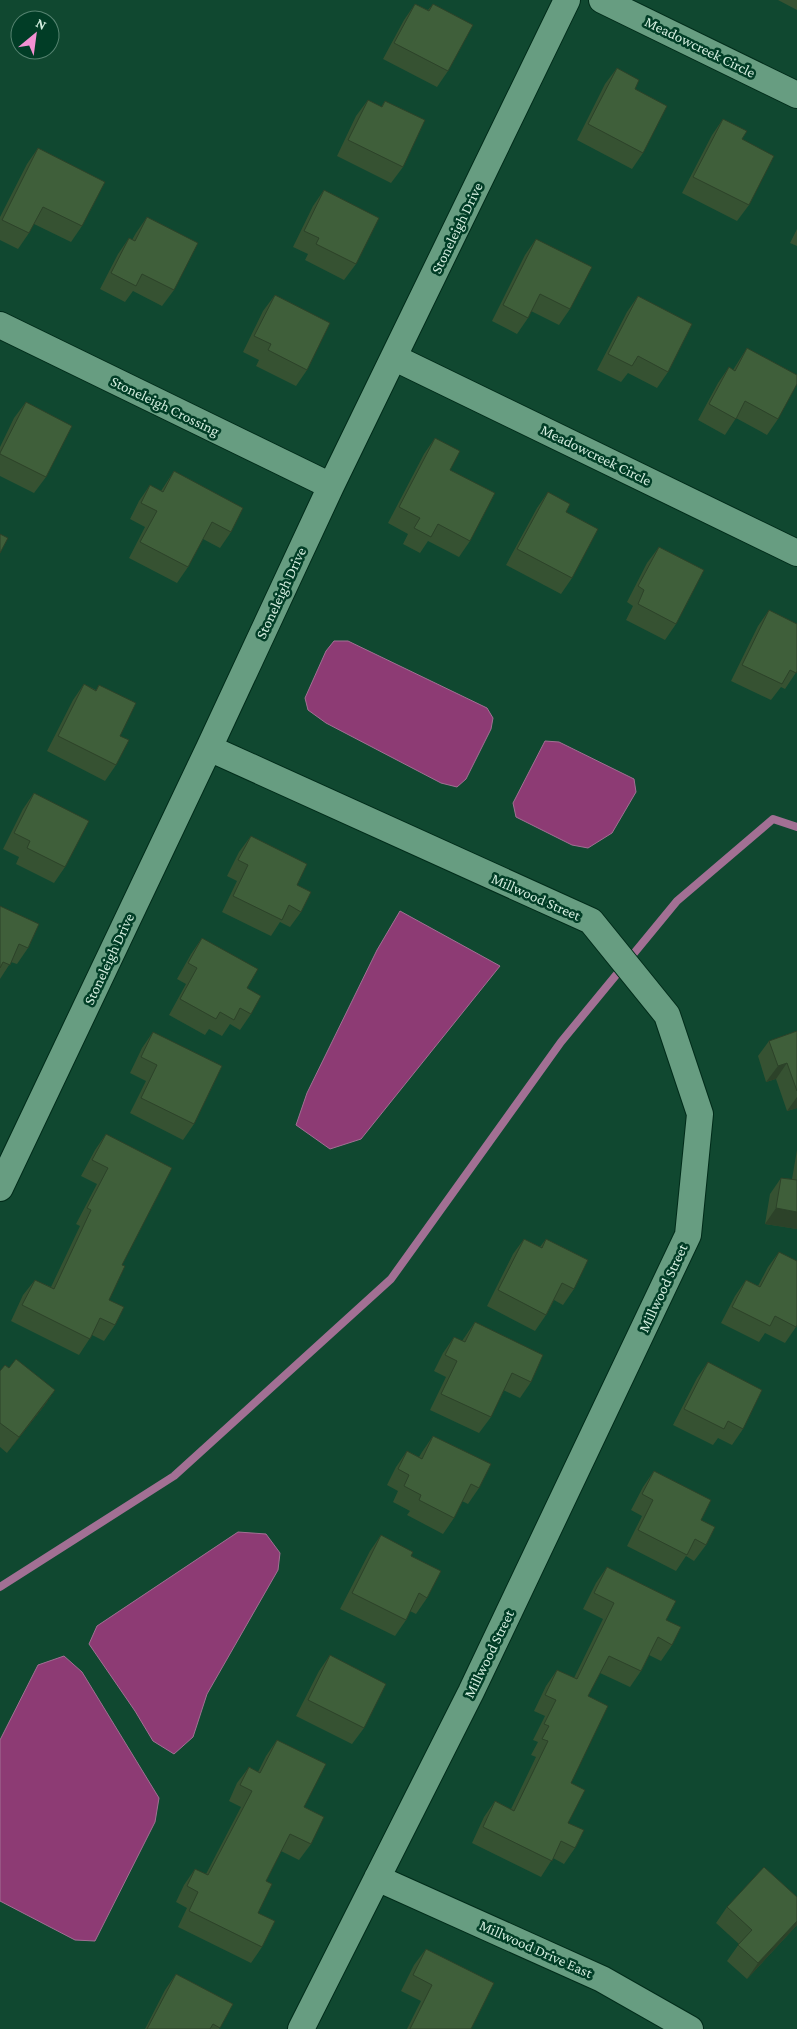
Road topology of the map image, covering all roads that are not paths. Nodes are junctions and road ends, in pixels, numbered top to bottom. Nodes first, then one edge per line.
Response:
1 (567, 0) edge
2 (602, 0) edge
3 (797, 95) edge
4 (0, 325) edge
5 (394, 358) junction
6 (331, 486) junction
7 (797, 553) edge
8 (209, 748) junction
9 (0, 1188) edge
10 (377, 1878) junction
11 (301, 2029) edge
12 (690, 2029) edge

1 - 5 street, Stoneleigh Drive
2 - 3 street, Meadowcreek Circle
4 - 6 street, Stoneleigh Crossing
5 - 6 street, Stoneleigh Drive
5 - 7 street, Meadowcreek Circle
6 - 8 street, Stoneleigh Drive
8 - 9 street, Stoneleigh Drive
8 - 10 street, Millwood Street
10 - 11 street, Millwood Street
10 - 12 street, Millwood Drive East

